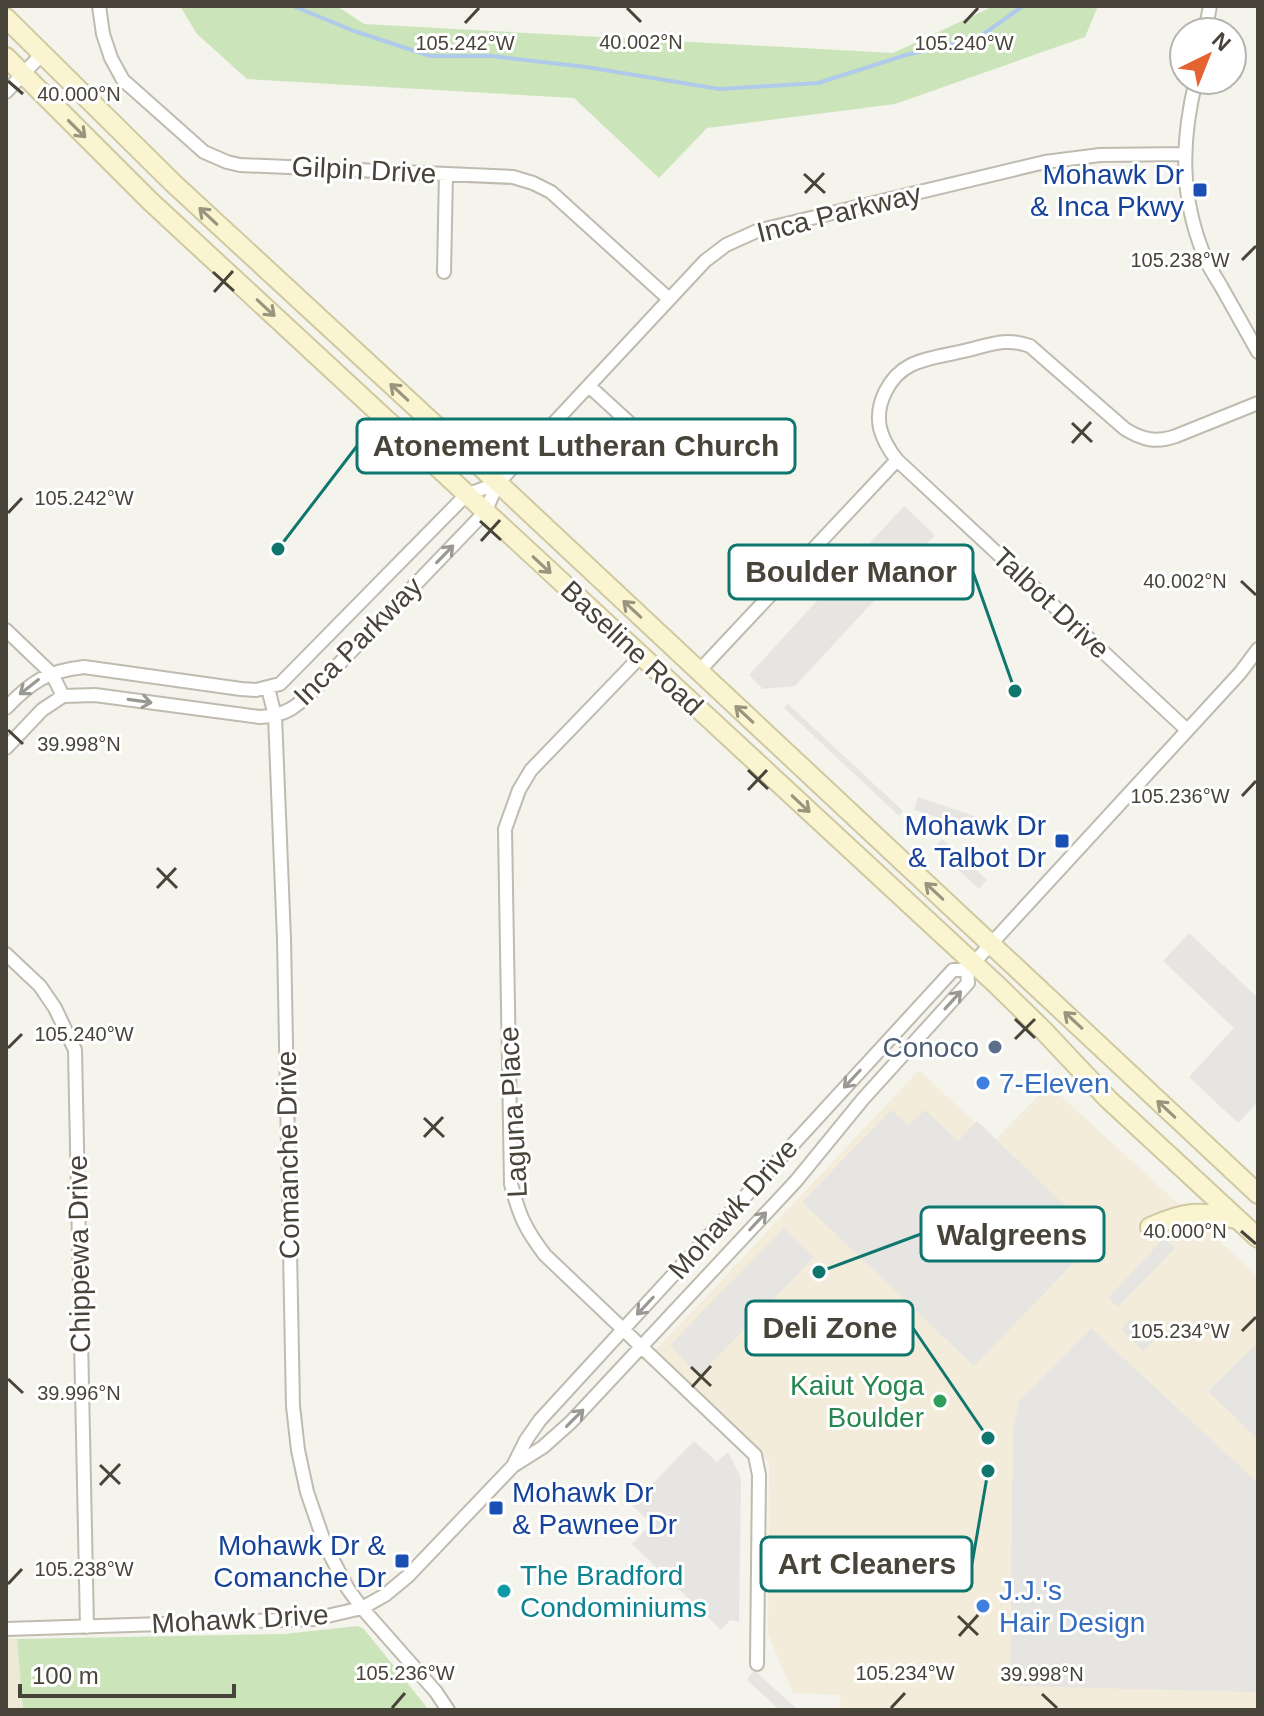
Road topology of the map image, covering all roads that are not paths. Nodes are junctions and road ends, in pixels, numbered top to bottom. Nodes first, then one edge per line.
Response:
1 (99, 6) edge
2 (6, 18) edge
3 (42, 54) junction
4 (6, 57) edge
5 (22, 74) junction
6 (6, 92) edge
7 (1192, 96) edge
8 (1184, 154) junction
9 (446, 174) junction
10 (444, 272) dead end
11 (669, 299) junction
12 (1258, 352) edge
13 (589, 386) junction
14 (1258, 403) edge
15 (660, 451) dead end
16 (897, 460) junction
17 (498, 483) junction
18 (466, 495) junction
19 (485, 512) junction
20 (6, 630) edge
21 (641, 656) junction
22 (1256, 658) edge
23 (699, 671) junction
24 (52, 674) junction
25 (268, 688) junction
26 (63, 696) junction
27 (6, 708) edge
28 (275, 716) junction
29 (1187, 730) junction
30 (6, 748) edge
31 (992, 944) junction
32 (6, 954) edge
33 (970, 966) junction
34 (1258, 1194) edge
35 (1239, 1220) junction
36 (1150, 1227) dead end
37 (1258, 1238) edge
38 (624, 1329) junction
39 (643, 1347) junction
40 (513, 1466) junction
41 (362, 1608) junction
42 (87, 1627) junction
43 (6, 1629) edge
44 (757, 1664) dead end
45 (448, 1710) edge

1 - 9 street, Gilpin Drive
2 - 3 main road, Baseline Road
3 - 5 street
17 -> 3 main road, Baseline Road
4 - 5 main road, Baseline Road
5 - 6 street
5 -> 18 main road, Baseline Road
7 - 8 street
8 - 11 street, Inca Parkway
8 - 12 street
9 - 10 street
9 - 11 street, Gilpin Drive
11 - 13 street, Inca Parkway
13 - 15 street
13 - 17 street, Inca Parkway
14 - 16 street, Talbot Drive
16 - 23 street
16 - 29 street, Talbot Drive
17 - 18 street, Inca Parkway
17 - 19 street, Inca Parkway
23 -> 17 main road, Baseline Road
18 - 19 main road, Baseline Road
18 - 25 street, Inca Parkway
19 -> 21 main road, Baseline Road
28 -> 19 street, Inca Parkway
20 - 24 street
21 -> 33 main road, Baseline Road
21 - 38 street, Laguna Place
22 - 29 street
31 -> 23 main road, Baseline Road
24 - 25 street, Inca Parkway
24 - 26 street
24 -> 27 street, Inca Parkway
25 - 28 street, Comanche Drive
26 -> 28 street, Inca Parkway
26 - 30 street
28 - 41 street, Comanche Drive
29 - 31 street
31 - 33 street
34 -> 31 main road, Baseline Road
32 - 42 street, Chippewa Drive
33 - 35 main road, Baseline Road
33 -> 38 street, Mohawk Drive
39 -> 33 street, Mohawk Drive
35 - 36 main road
35 - 37 main road, Baseline Road
38 - 39 street, Laguna Place
38 - 40 street, Mohawk Drive
40 -> 39 street, Mohawk Drive
39 - 44 street, Laguna Place
40 - 41 street, Mohawk Drive
41 - 42 street, Mohawk Drive
41 - 45 street, Comanche Drive
42 - 43 street, Mohawk Drive

